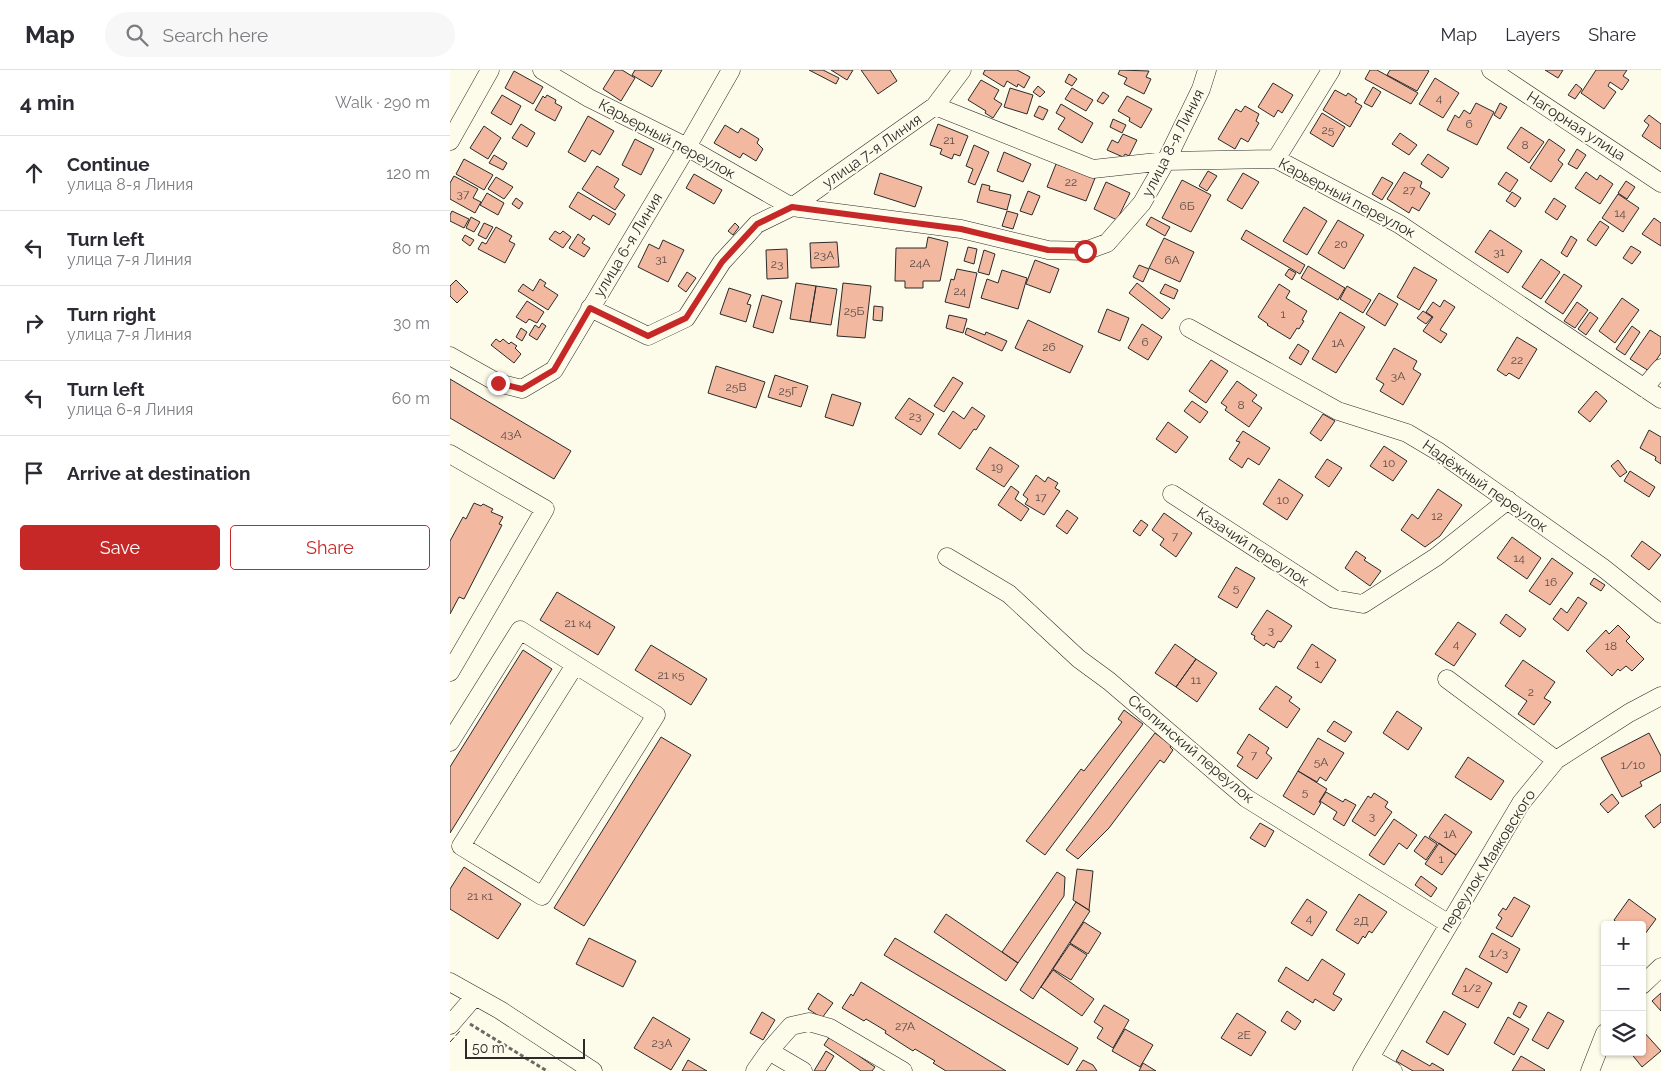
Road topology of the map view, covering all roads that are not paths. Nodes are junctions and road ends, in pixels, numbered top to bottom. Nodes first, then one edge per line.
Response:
1 (490, 70) edge
2 (542, 70) edge
3 (731, 70) edge
4 (962, 70) edge
5 (1208, 70) edge
6 (1331, 70) edge
7 (1490, 70) edge
8 (935, 106) junction
9 (450, 141) edge
10 (687, 147) junction
11 (1276, 159) junction
12 (1166, 161) junction
13 (1661, 183) edge
14 (792, 207) junction
15 (590, 308) junction
16 (1189, 328) dead end
17 (450, 356) edge
18 (1661, 368) edge
19 (1644, 388) junction
20 (1661, 400) edge
21 (450, 454) edge
22 (1172, 494) dead end
23 (1508, 500) junction
24 (947, 557) dead end
25 (1661, 614) edge
26 (575, 665) junction
27 (450, 672) edge
28 (1447, 679) dead end
29 (1661, 696) edge
30 (450, 742) edge
31 (1556, 760) junction
32 (1449, 924) junction
33 (1661, 967) edge
34 (1646, 981) edge
35 (450, 982) edge
36 (475, 996) junction
37 (454, 1020) edge
38 (1601, 1043) edge
39 (769, 1051) junction
40 (1366, 1065) edge
41 (593, 1071) edge
42 (755, 1071) edge
43 (803, 1071) edge
44 (903, 1071) edge
45 (1392, 1071) edge
46 (1590, 1071) edge

1 - 9 street
2 - 10 street, Карьерный переулок
3 - 10 street, улица 6-я Линия
4 - 8 street, улица 7-я Линия
5 - 12 street, улица 8-я Линия
6 - 11 street
7 - 13 street, Нагорная улица
8 - 12 street, Карьерный переулок
8 - 14 street, улица 7-я Линия
10 - 14 street, Карьерный переулок
10 - 15 street, улица 6-я Линия
11 - 12 street, Карьерный переулок
11 - 19 street, Карьерный переулок
12 - 14 street, улица 8-я Линия
14 - 15 street, улица 7-я Линия
15 - 17 street, улица 6-я Линия
16 - 23 street, Надёжный переулок
18 - 19 street
19 - 20 street, Карьерный переулок
21 - 27 street
22 - 23 street, Казачий переулок
23 - 25 street, Надёжный переулок
24 - 32 street, Скопинский переулок
26 - 26 street
26 - 30 street
28 - 31 street
29 - 31 street, переулок Маяковского
31 - 32 street, переулок Маяковского
32 - 40 street, переулок Маяковского
33 - 34 street
35 - 36 street
36 - 37 street
36 - 41 street
38 - 46 street
39 - 42 street
39 - 43 street
39 - 44 street
40 - 45 street

